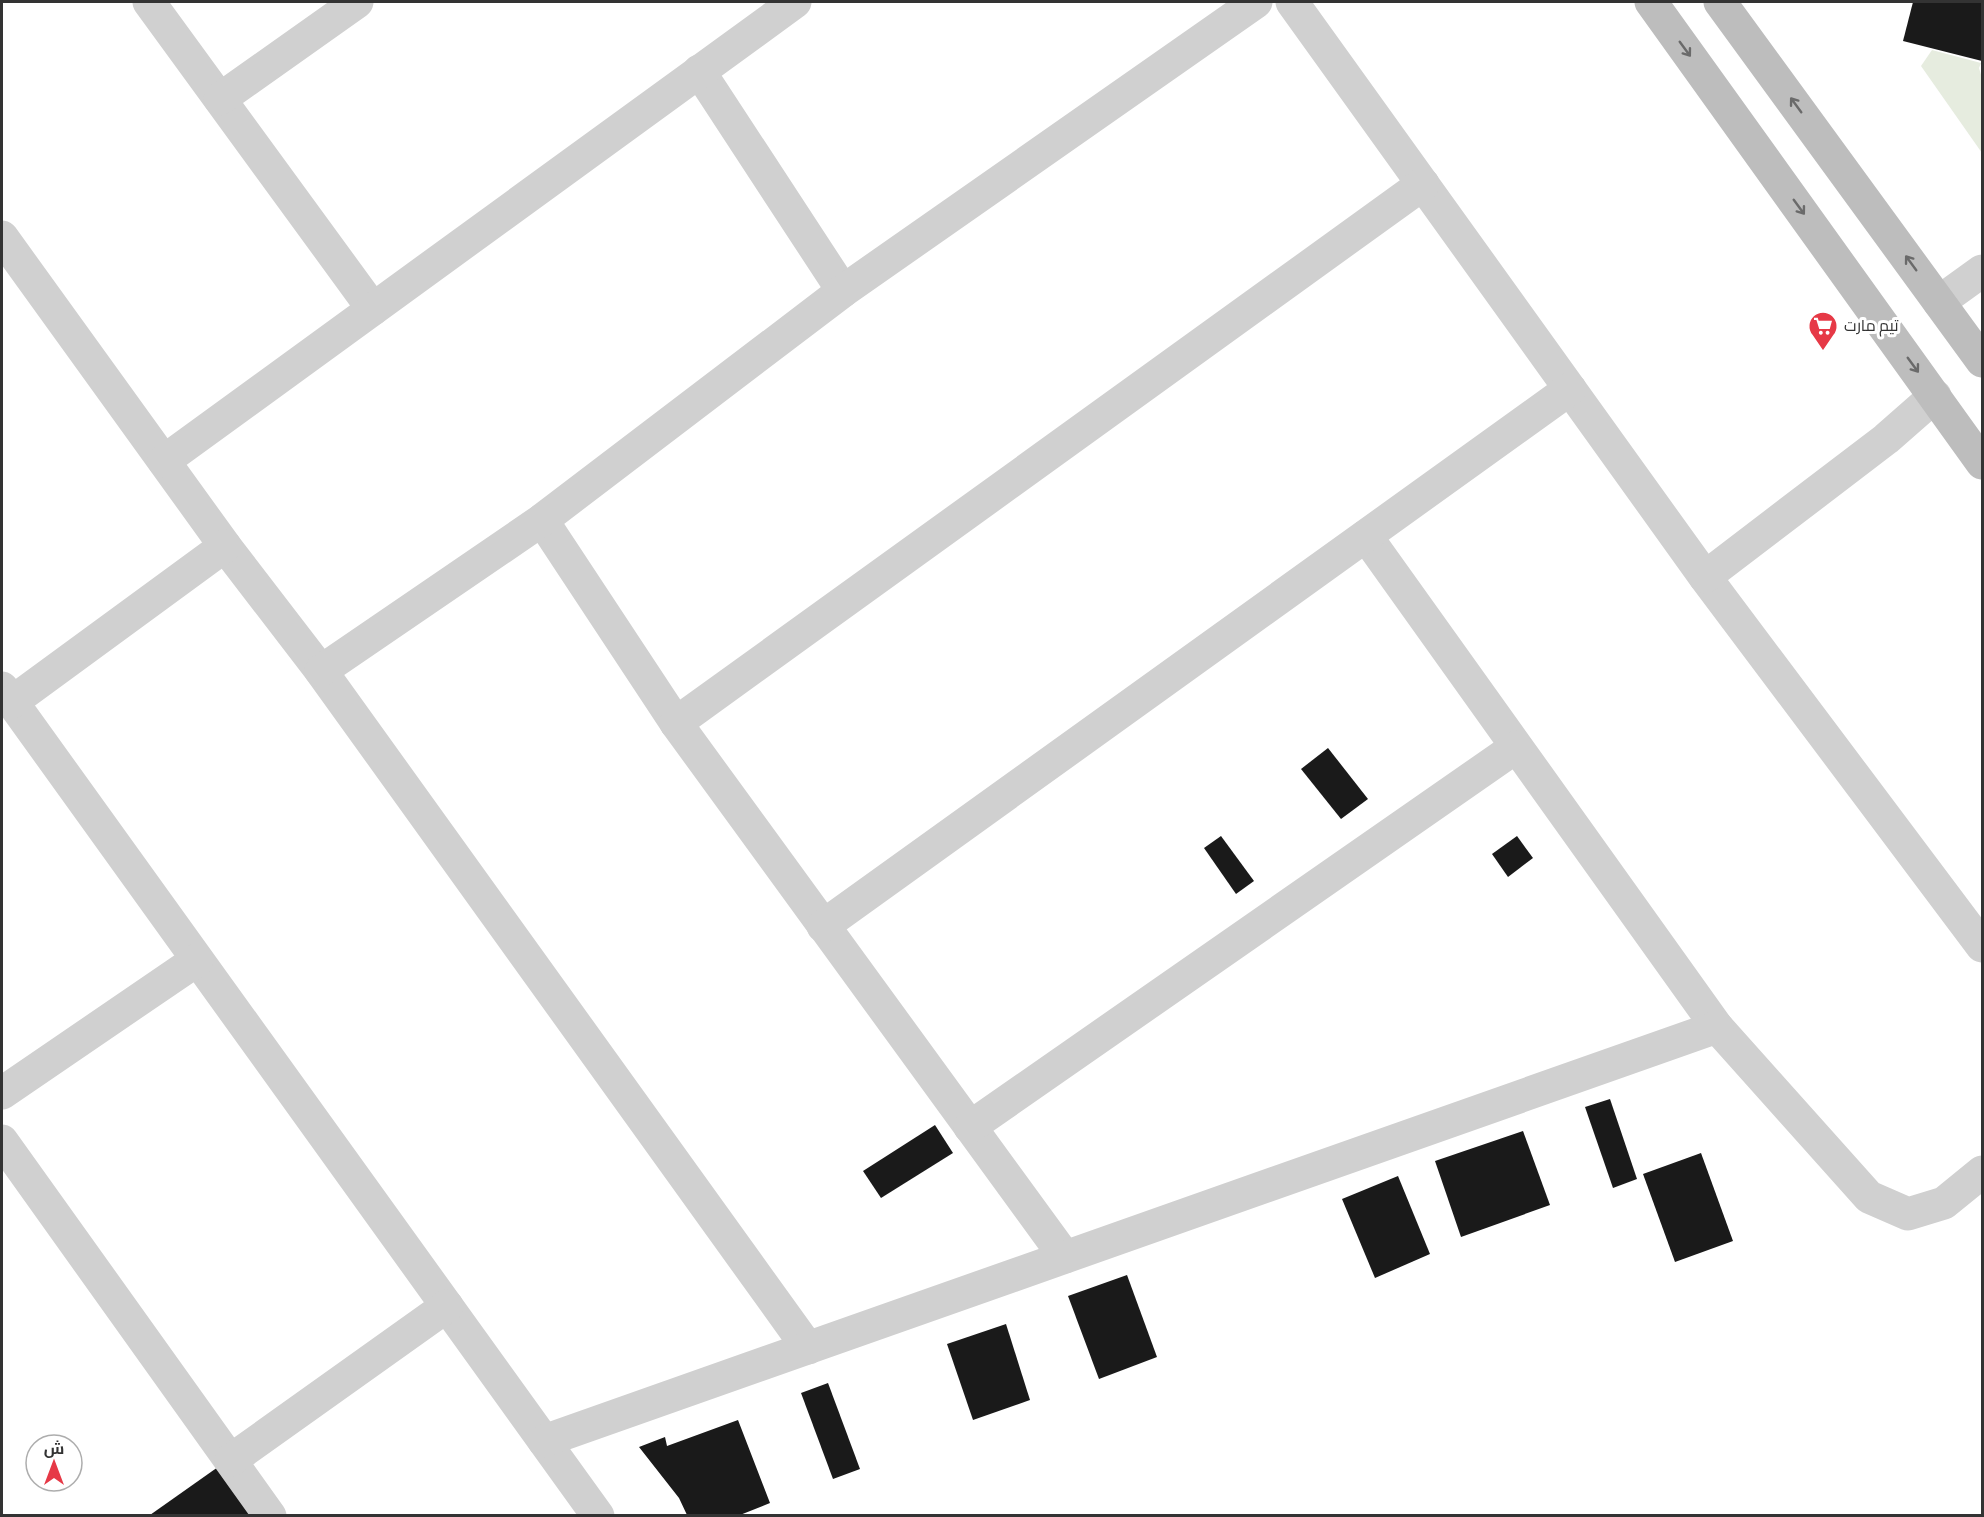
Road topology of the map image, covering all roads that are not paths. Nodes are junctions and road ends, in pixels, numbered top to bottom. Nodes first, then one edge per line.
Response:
1 (149, 2) edge
2 (357, 2) edge
3 (795, 2) edge
4 (1256, 2) edge
5 (1292, 2) edge
6 (1650, 2) edge
7 (1720, 2) edge
8 (699, 71) junction
9 (220, 99) junction
10 (1423, 184) junction
11 (2, 237) edge
12 (1983, 271) edge
13 (843, 291) junction
14 (1939, 302) junction
15 (373, 309) junction
16 (1983, 361) edge
17 (1570, 389) junction
18 (1935, 396) junction
19 (164, 461) junction
20 (1983, 463) edge
21 (542, 520) junction
22 (1366, 536) junction
23 (225, 546) junction
24 (1705, 577) junction
25 (321, 671) junction
26 (7, 695) edge
27 (676, 723) junction
28 (1516, 747) junction
29 (823, 926) junction
30 (1983, 946) edge
31 (197, 960) junction
32 (1717, 1027) junction
33 (2, 1093) edge
34 (970, 1126) junction
35 (2, 1141) edge
36 (1983, 1172) edge
37 (1065, 1257) junction
38 (447, 1306) junction
39 (808, 1348) junction
40 (544, 1441) junction
41 (231, 1460) junction
42 (270, 1515) edge
43 (598, 1515) edge

1 - 9 street
2 - 9 street
3 - 8 street
4 - 13 street
5 - 10 street
6 -> 18 main road
14 -> 7 main road
8 - 13 street
8 - 15 street
9 - 15 street
10 - 17 street
10 - 27 street
11 - 19 street
12 - 14 street
13 - 21 street
14 - 16 main road
15 - 19 street
17 - 22 street
17 - 24 street
18 - 20 main road
18 - 24 street
19 - 23 street
21 - 25 street
21 - 27 street
22 - 28 street
22 - 29 street
23 - 25 street
23 - 26 street
24 - 30 street
25 - 39 street
26 - 31 street
27 - 29 street
28 - 32 street
28 - 34 street
29 - 34 street
31 - 33 street
31 - 38 street
32 - 36 street
32 - 37 street
34 - 37 street
35 - 41 street
37 - 39 street
38 - 40 street
38 - 41 street
39 - 40 street
40 - 43 street
41 - 42 street

